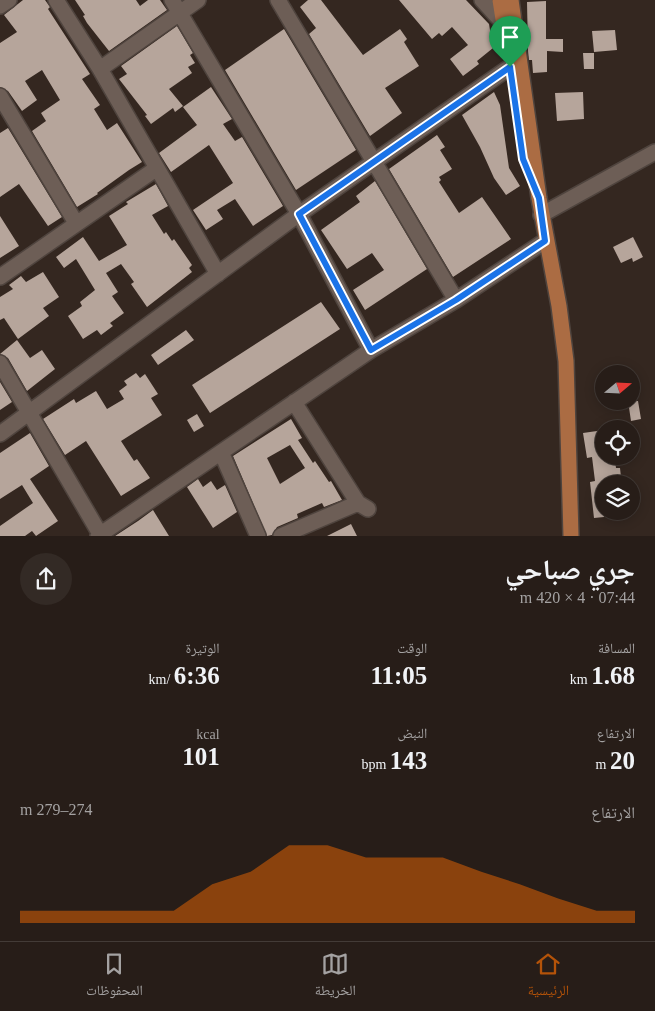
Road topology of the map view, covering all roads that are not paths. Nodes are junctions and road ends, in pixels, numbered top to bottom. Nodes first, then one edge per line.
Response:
1 (9, 0) edge
2 (56, 0) edge
3 (198, 0) edge
4 (278, 0) edge
5 (482, 0) edge
6 (500, 0) edge
7 (511, 0) edge
8 (0, 6) edge
9 (176, 7) edge
10 (503, 23) junction
11 (512, 57) junction
12 (100, 70) junction
13 (0, 96) edge
14 (5, 118) edge
15 (655, 152) edge
16 (374, 162) junction
17 (157, 168) junction
18 (299, 214) junction
19 (542, 216) junction
20 (76, 223) junction
21 (545, 241) junction
22 (218, 274) junction
23 (0, 277) edge
24 (456, 300) junction
25 (371, 350) junction
26 (0, 363) edge
27 (294, 402) junction
28 (30, 412) junction
29 (0, 434) edge
30 (221, 452) junction
31 (106, 534) edge
32 (258, 536) edge
33 (281, 536) edge
34 (571, 536) edge

1 - 8 street
2 - 12 street
3 - 9 street
4 - 16 street
5 - 10 street
6 - 10 main road
7 - 11 main road
9 - 12 street
9 - 18 street
10 - 11 main road
11 - 16 street
11 - 19 main road
12 - 17 street
13 - 14 street
14 - 20 street
15 - 19 street
16 - 18 street
16 - 24 street
17 - 20 street
17 - 22 street
18 - 22 street
18 - 25 street
19 - 21 main road
20 - 23 street
21 - 24 street
21 - 34 main road
22 - 28 street
24 - 25 street
25 - 27 street
26 - 28 street
27 - 30 street
27 - 33 street
28 - 29 street
28 - 31 street
30 - 31 street
30 - 32 street

